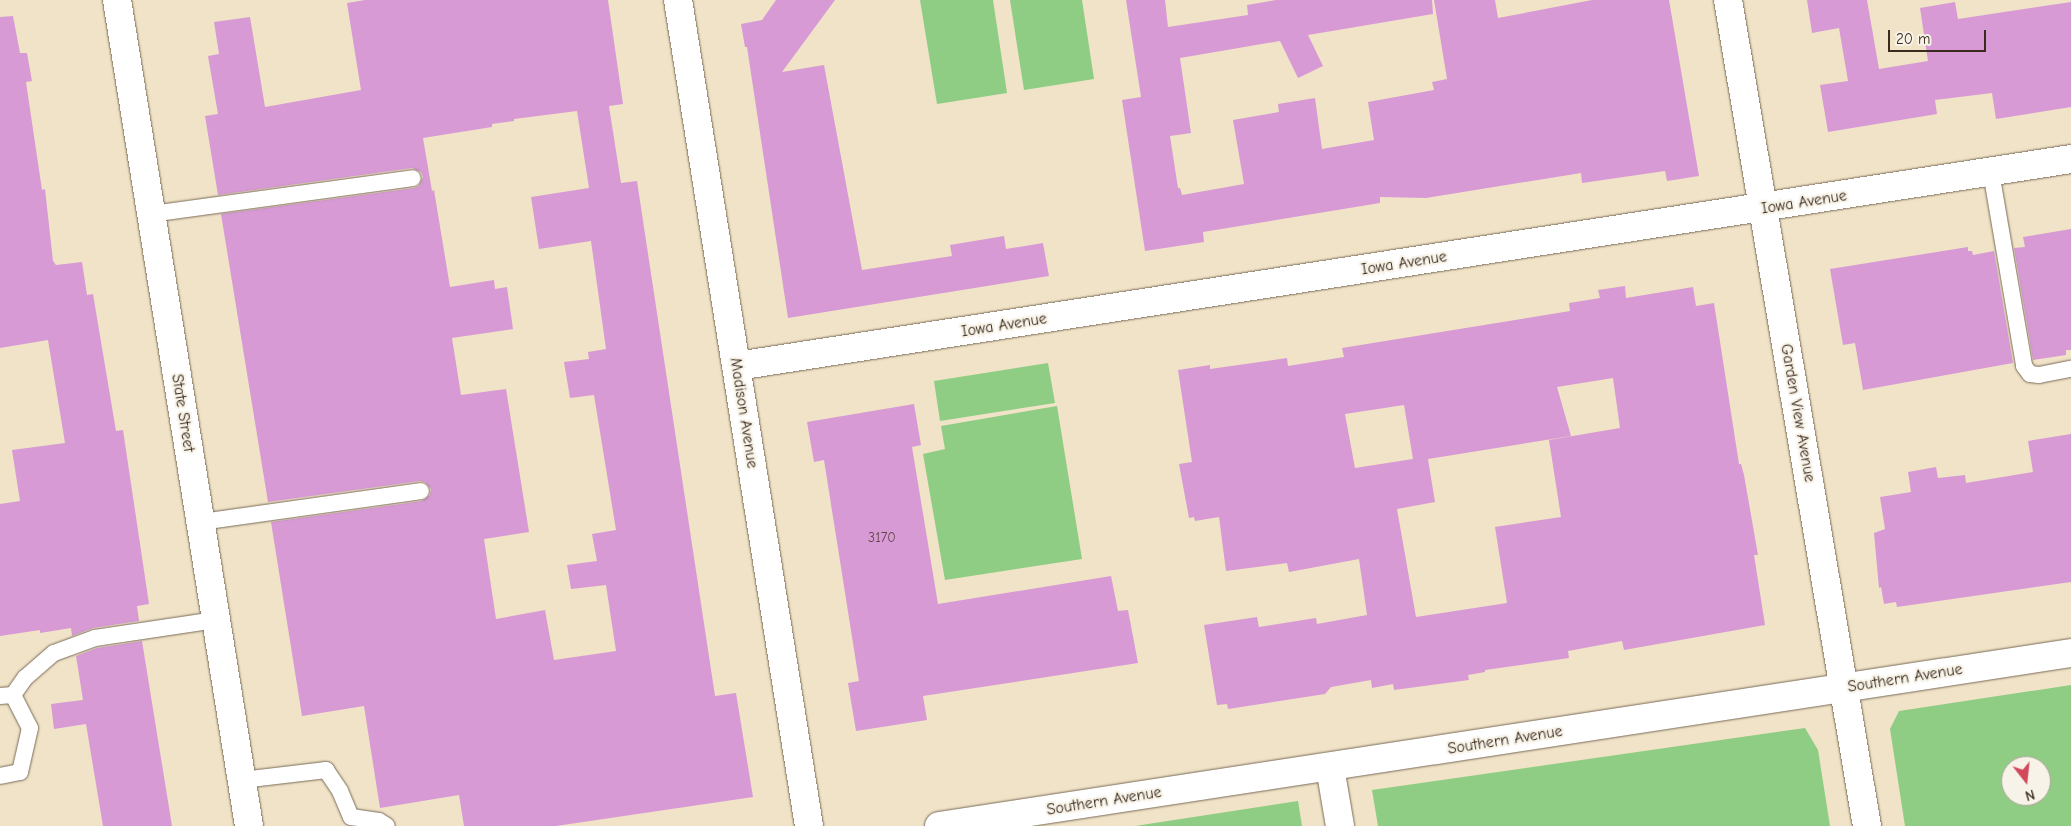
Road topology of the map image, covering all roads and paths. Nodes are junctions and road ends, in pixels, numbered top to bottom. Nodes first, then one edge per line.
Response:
1 (117, 0) edge
2 (678, 0) edge
3 (1728, 0) edge
4 (2071, 160) edge
5 (1991, 172) junction
6 (413, 178) dead end
7 (1762, 208) junction
8 (151, 214) junction
9 (737, 366) junction
10 (2071, 369) edge
11 (421, 491) dead end
12 (201, 522) junction
13 (216, 620) junction
14 (2071, 653) edge
15 (1846, 688) junction
16 (7, 696) edge
17 (1330, 767) junction
18 (0, 776) edge
19 (242, 780) junction
20 (249, 826) edge
21 (387, 826) edge
22 (809, 826) edge
23 (938, 826) edge
24 (1340, 826) edge
25 (1867, 826) edge

1 - 8 street, State Street
2 - 9 street, Madison Avenue
3 - 7 street, Garden View Avenue
4 - 5 street, Iowa Avenue
5 - 7 street, Iowa Avenue
5 - 10 lane
6 - 8 lane
7 - 9 street, Iowa Avenue
7 - 15 street, Garden View Avenue
8 - 12 street, State Street
9 - 22 street, Madison Avenue
11 - 12 lane
12 - 13 street, State Street
13 - 16 lane
13 - 19 street, State Street
14 - 15 street, Southern Avenue
15 - 17 street, Southern Avenue
15 - 25 street, Garden View Avenue
16 - 18 lane
17 - 23 street, Southern Avenue
17 - 24 street
19 - 20 street, State Street
19 - 21 lane

